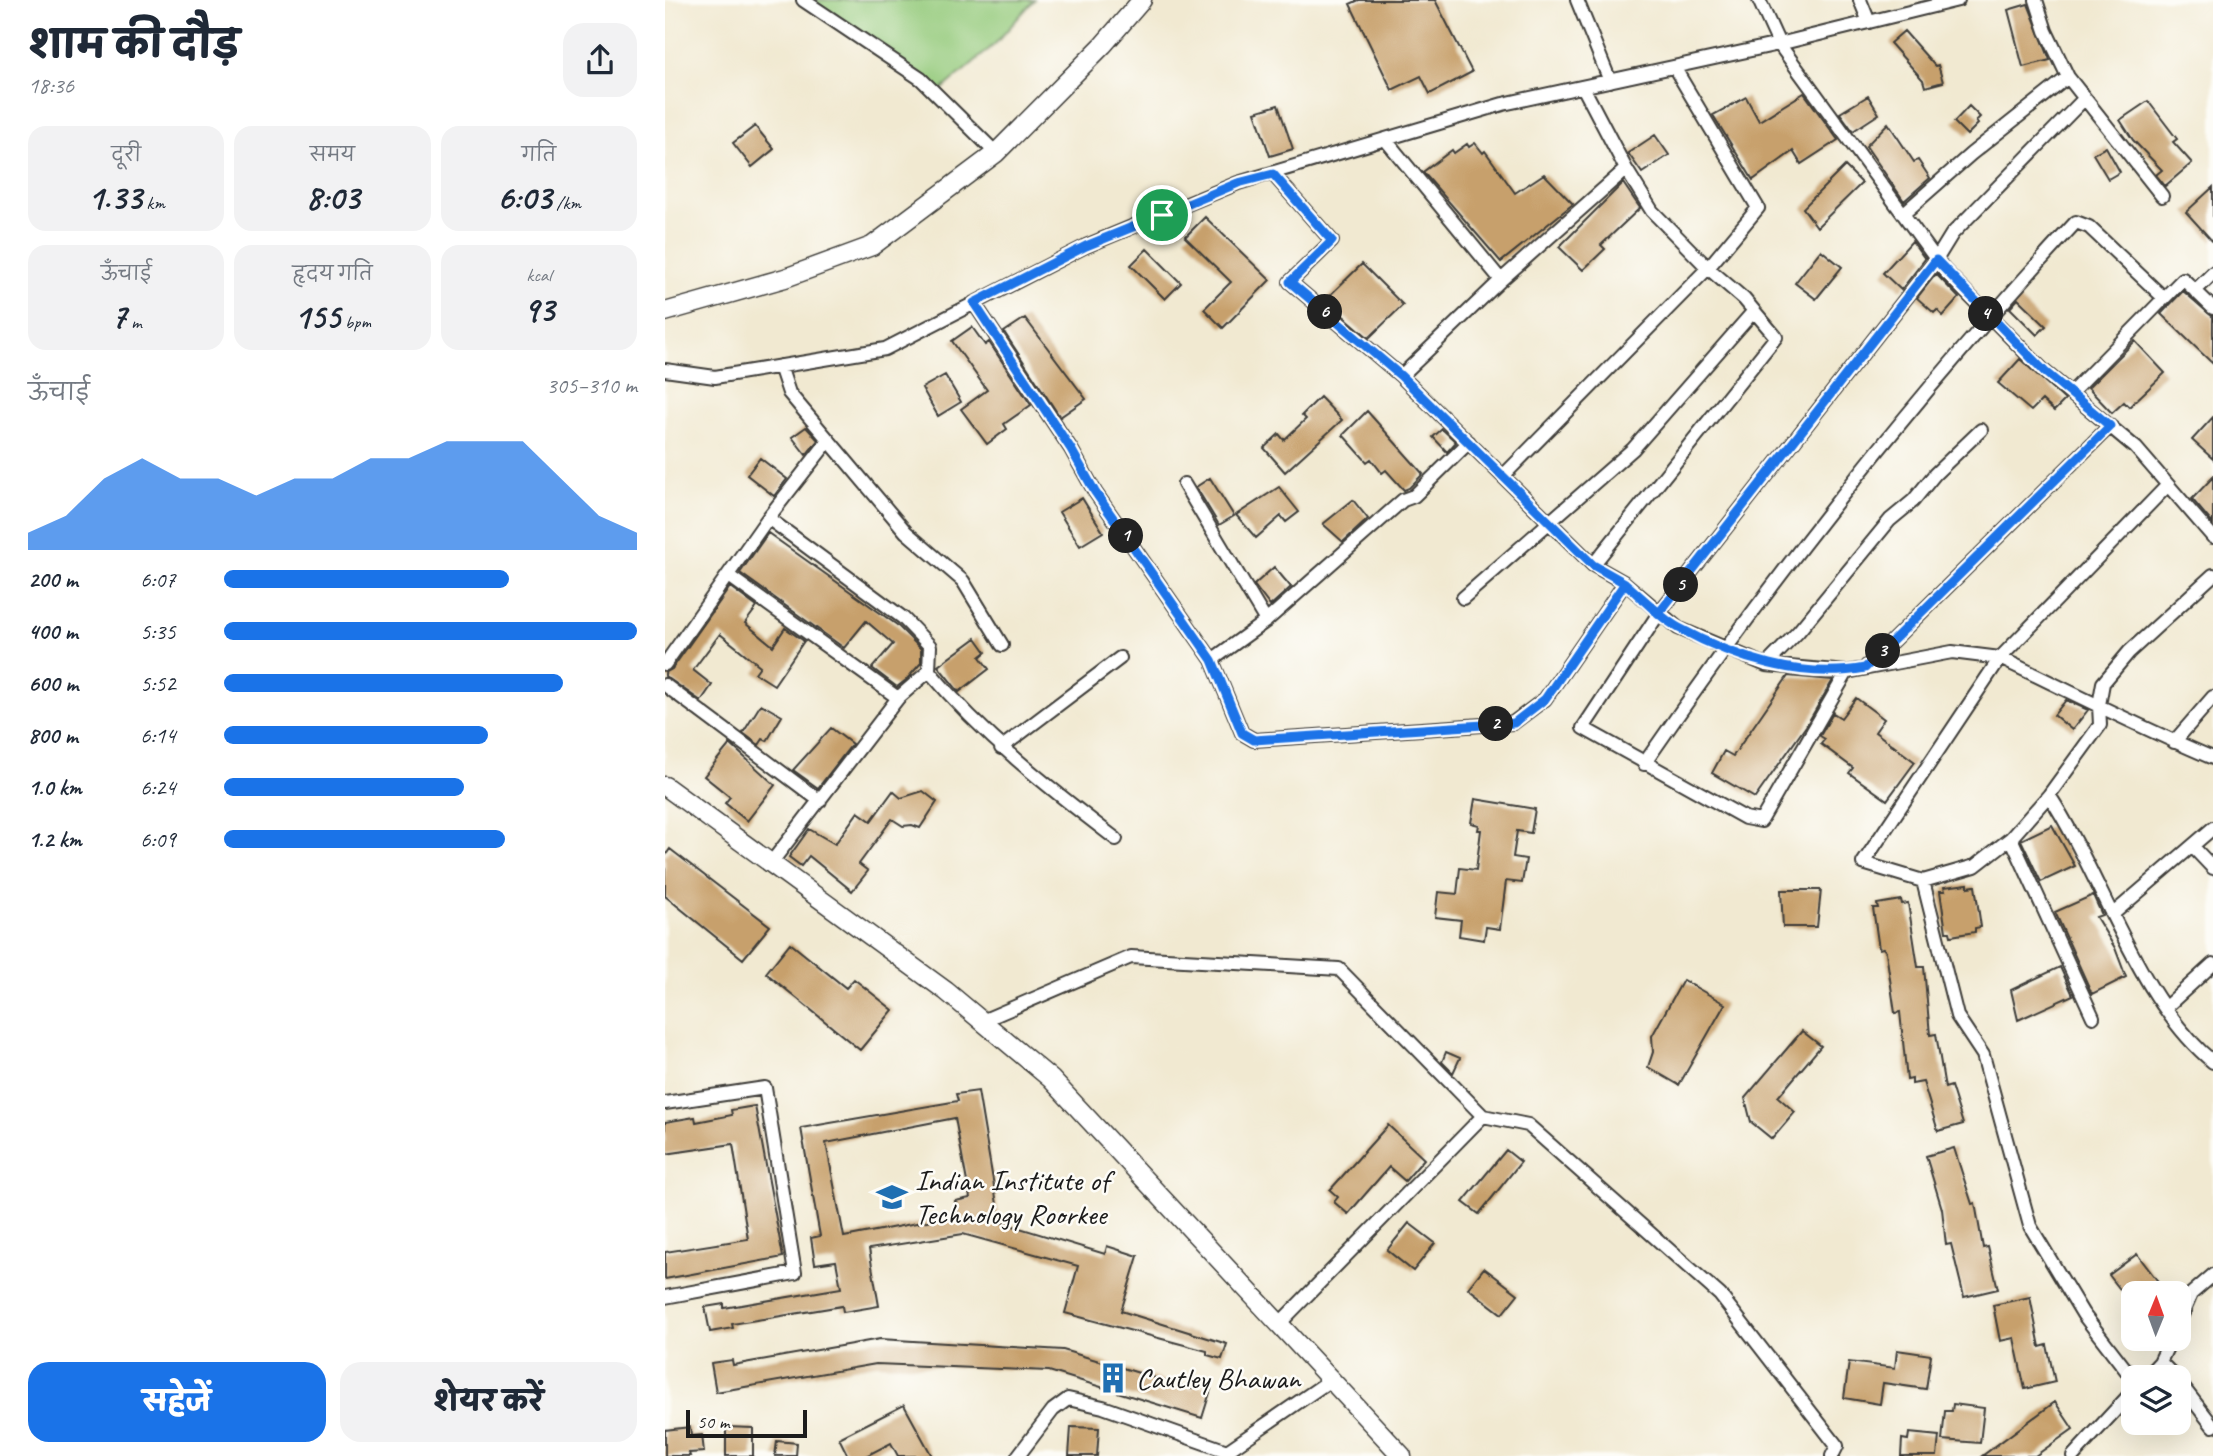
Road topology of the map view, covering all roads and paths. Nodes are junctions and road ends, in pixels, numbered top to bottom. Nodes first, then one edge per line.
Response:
1 (803, 0) edge
2 (1142, 0) edge
3 (1577, 0) edge
4 (1759, 0) edge
5 (1860, 0) edge
6 (1956, 0) edge
7 (2036, 0) edge
8 (1869, 22) junction
9 (1779, 44) junction
10 (1674, 67) junction
11 (2068, 78) junction
12 (1611, 80) junction
13 (1583, 87) junction
14 (2084, 99) junction
15 (1385, 139) junction
16 (996, 153) junction
17 (1626, 169) junction
18 (1273, 174) junction
19 (2162, 196) dead end
20 (1903, 214) junction
21 (1936, 260) junction
22 (1708, 268) junction
23 (2213, 273) edge
24 (1501, 279) junction
25 (2196, 290) junction
26 (2164, 298) junction
27 (974, 303) junction
28 (2213, 308) edge
29 (665, 312) edge
30 (1753, 312) junction
31 (1988, 316) junction
32 (780, 366) junction
33 (665, 370) edge
34 (1401, 376) junction
35 (2071, 393) junction
36 (2110, 426) junction
37 (1981, 430) dead end
38 (829, 440) junction
39 (1469, 442) junction
40 (1504, 475) junction
41 (1184, 484) dead end
42 (2168, 485) junction
43 (768, 518) junction
44 (1551, 522) junction
45 (2213, 537) edge
46 (1593, 565) junction
47 (2213, 575) edge
48 (729, 576) junction
49 (1625, 583) junction
50 (1463, 598) dead end
51 (1659, 613) junction
52 (1266, 621) junction
53 (1002, 645) dead end
54 (1724, 647) junction
55 (1120, 658) dead end
56 (2000, 658) junction
57 (1212, 660) junction
58 (665, 664) edge
59 (1766, 665) junction
60 (1865, 668) junction
61 (929, 671) junction
62 (1847, 672) junction
63 (665, 685) edge
64 (2213, 697) edge
65 (898, 698) junction
66 (2099, 705) junction
67 (2174, 742) junction
68 (1002, 748) junction
69 (2213, 758) edge
70 (1644, 764) junction
71 (665, 786) edge
72 (2049, 795) junction
73 (820, 801) junction
74 (2213, 828) edge
75 (2011, 838) junction
76 (1116, 839) dead end
77 (2193, 847) junction
78 (771, 863) junction
79 (2213, 868) edge
80 (1923, 881) junction
81 (2113, 914) junction
82 (2213, 964) edge
83 (2166, 1007) junction
84 (2093, 1017) dead end
85 (982, 1021) junction
86 (2213, 1062) edge
87 (665, 1103) edge
88 (1483, 1116) junction
89 (2213, 1275) edge
90 (2191, 1294) edge
91 (665, 1297) edge
92 (1279, 1324) junction
93 (2165, 1351) edge
94 (2160, 1362) junction
95 (2123, 1365) edge
96 (2157, 1365) edge
97 (2163, 1365) edge
98 (1332, 1379) junction
99 (2191, 1398) edge
100 (2121, 1404) edge
101 (2213, 1426) edge
102 (1018, 1456) edge
103 (1402, 1456) edge
104 (1832, 1456) edge
105 (2073, 1456) edge

1 - 16 street
2 - 16 street
3 - 12 street
4 - 9 street
5 - 8 street
6 - 8 street
7 - 11 street
8 - 9 street
9 - 10 street
9 - 20 street
10 - 12 street
10 - 22 street
11 - 14 street
11 - 20 street
12 - 13 street
13 - 15 street
13 - 17 street
14 - 19 street
14 - 21 street
15 - 18 street
15 - 24 street
16 - 29 street
17 - 22 street
17 - 24 street
18 - 27 street
18 - 34 street
20 - 21 street
21 - 31 street
21 - 51 street
22 - 30 street
22 - 40 street
23 - 25 street
24 - 34 street
25 - 26 street
25 - 28 street
26 - 31 street
26 - 35 street
27 - 32 street
27 - 57 street
30 - 44 street
30 - 46 street
31 - 35 street
31 - 54 street
32 - 33 street
32 - 38 street
34 - 39 street
35 - 36 street
36 - 42 street
36 - 60 street
37 - 59 street
38 - 43 street
38 - 53 street
39 - 40 street
39 - 52 street
40 - 44 street
41 - 52 street
42 - 45 street
42 - 56 street
43 - 48 street
43 - 61 street
44 - 46 street
44 - 50 street
46 - 49 street
47 - 66 street
48 - 58 street
48 - 65 street
49 - 51 street
49 - 57 street
51 - 54 street
51 - 70 street
52 - 57 street
54 - 59 street
54 - 70 street
55 - 68 street
56 - 60 street
56 - 66 street
56 - 80 street
59 - 62 street
60 - 62 street
61 - 65 street
61 - 68 street
62 - 70 street
63 - 73 street
64 - 67 street
65 - 73 street
66 - 67 street
66 - 72 street
67 - 69 street
68 - 76 street
71 - 78 street
72 - 75 street
72 - 81 street
73 - 78 street
74 - 77 street
75 - 80 street
75 - 84 street
77 - 79 street
77 - 81 street
78 - 85 street
80 - 95 street
81 - 83 street
82 - 83 street
83 - 86 street
85 - 88 street
85 - 92 street
87 - 91 street
88 - 92 street
88 - 104 street
89 - 90 street
92 - 98 street
93 - 94 street
94 - 96 street
94 - 97 street
98 - 102 street
98 - 103 street
99 - 101 street
100 - 105 street

